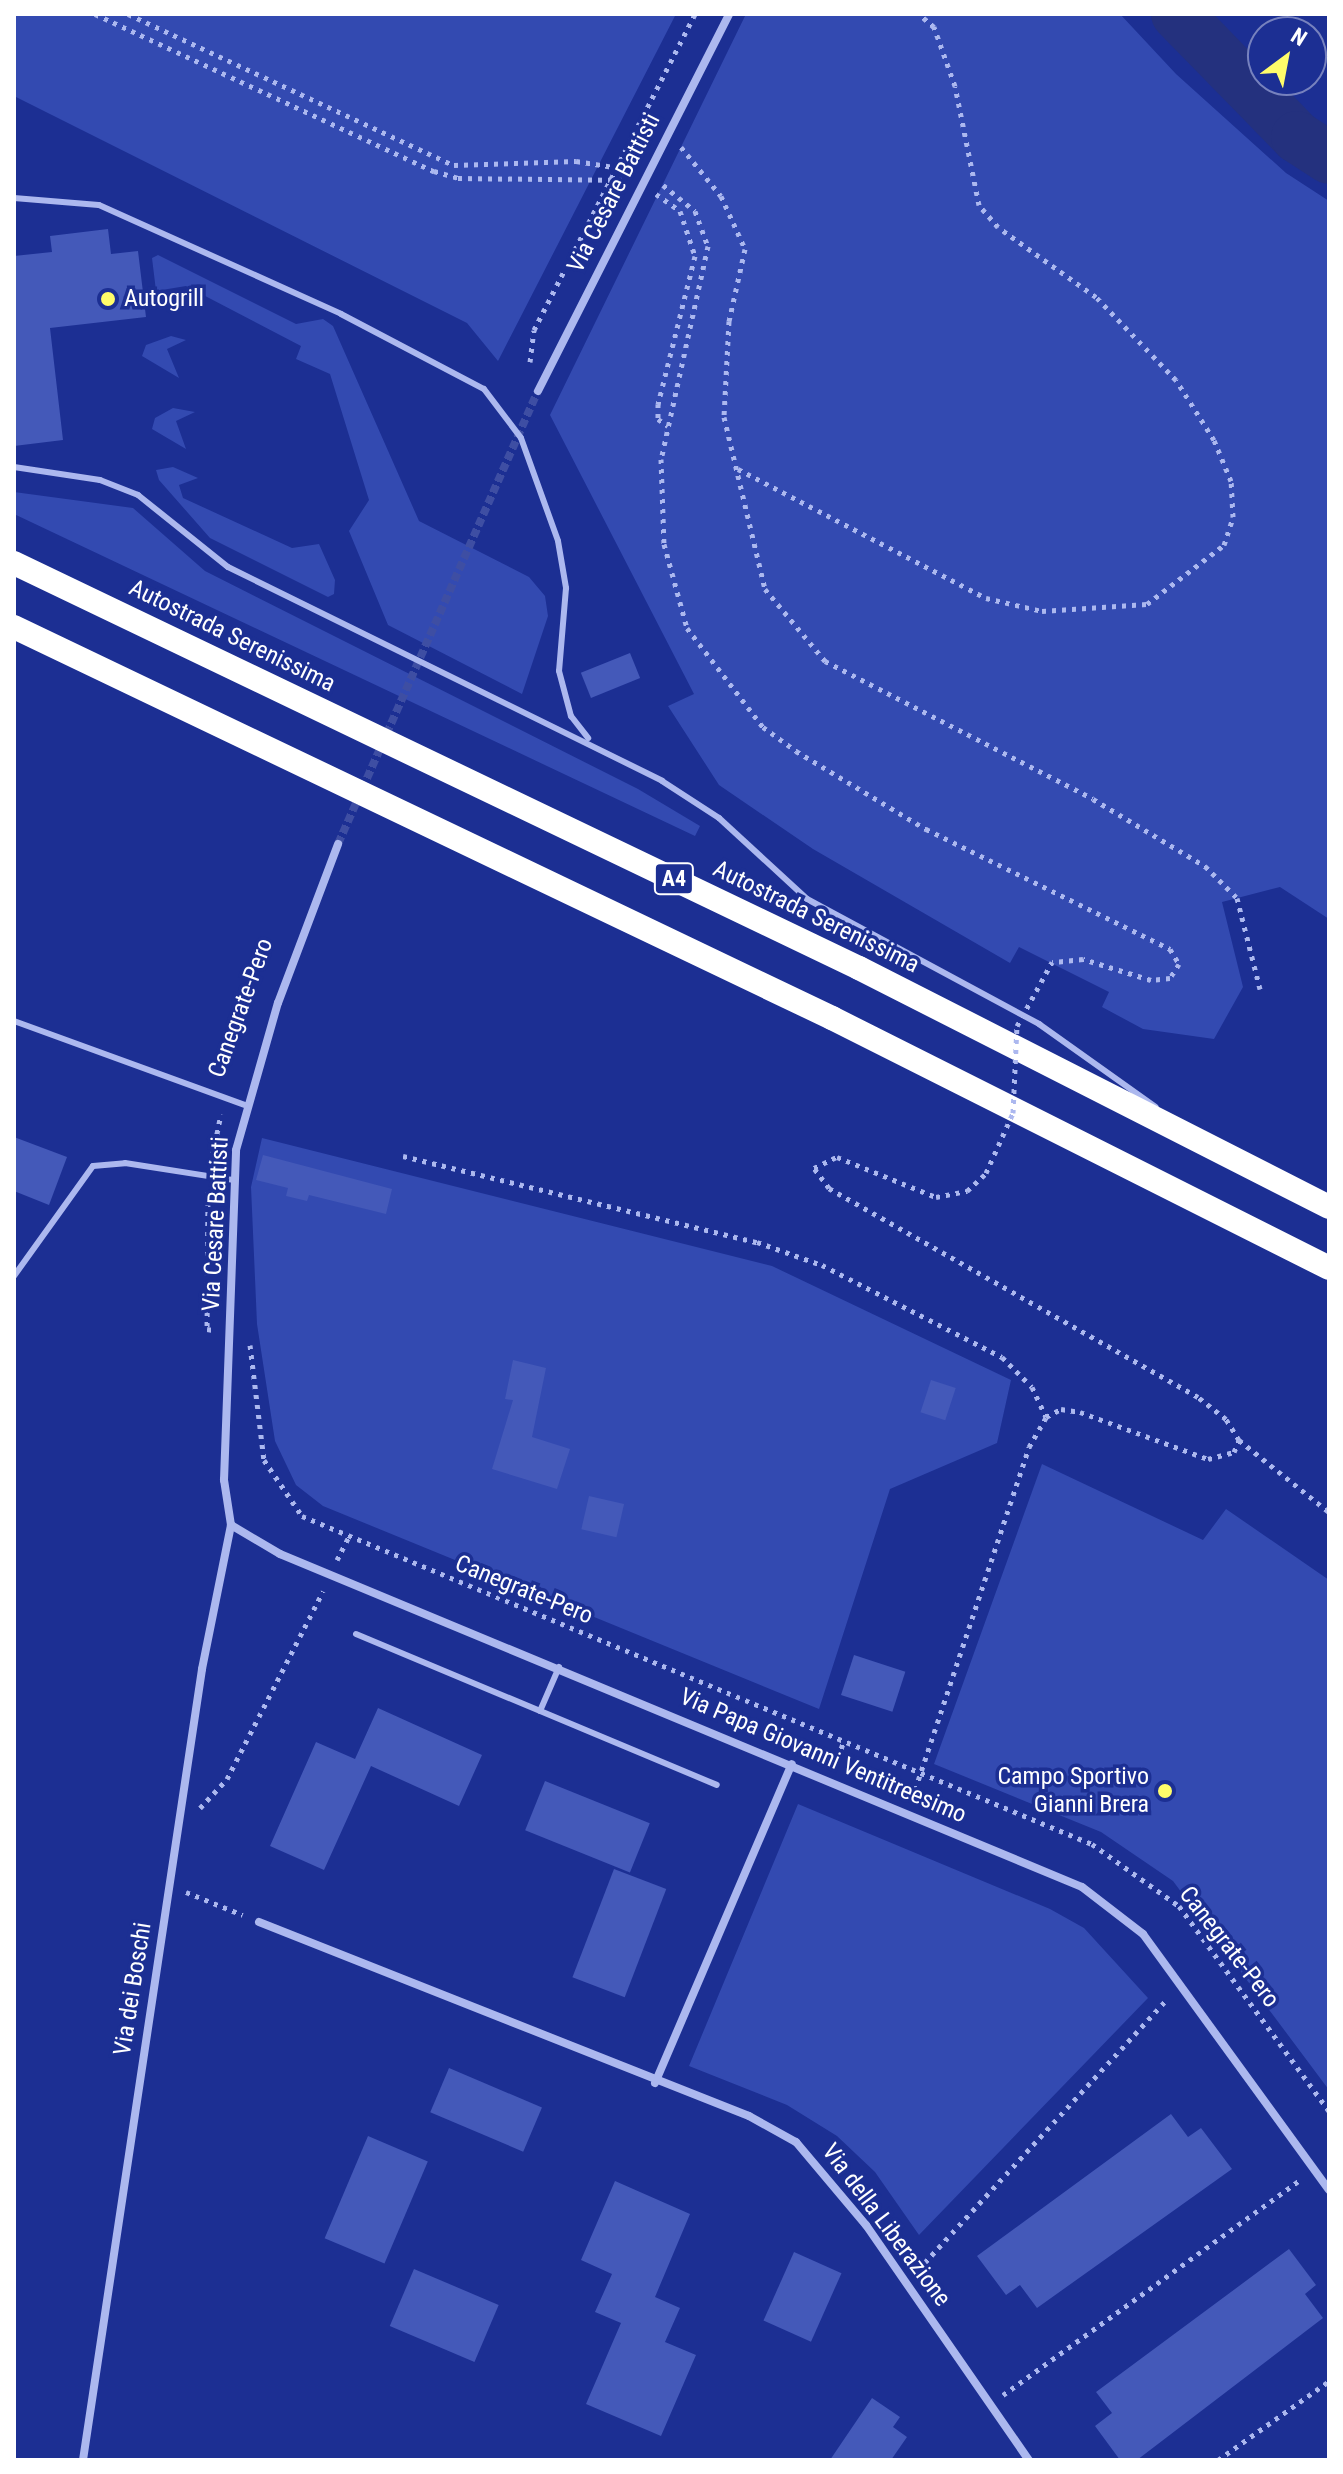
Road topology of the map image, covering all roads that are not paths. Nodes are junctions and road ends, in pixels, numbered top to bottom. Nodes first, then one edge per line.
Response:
1 (729, 14) edge
2 (14, 198) edge
3 (538, 391) tunnel mouth
4 (14, 467) edge
5 (14, 563) edge
6 (14, 627) edge
7 (590, 741) junction
8 (338, 844) tunnel mouth
9 (14, 1021) edge
10 (245, 1105) junction
11 (1208, 1143) junction
12 (233, 1180) junction
13 (1329, 1207) edge
14 (1329, 1268) edge
15 (14, 1276) edge
16 (231, 1525) junction
17 (356, 1634) dead end
18 (559, 1667) junction
19 (540, 1711) junction
20 (792, 1764) junction
21 (717, 1785) dead end
22 (259, 1922) road end
23 (655, 2083) junction
24 (1329, 2190) edge
25 (83, 2460) edge
26 (1029, 2460) edge

1 - 3 street, Via Cesare Battisti
2 - 7 lane
4 - 7 lane
5 - 11 highway, Autostrada Serenissima / A4
6 - 14 highway, A4
7 - 11 lane
8 - 10 street, Via Cesare Battisti
9 - 10 lane
10 - 12 street, Via Cesare Battisti
11 - 13 highway, Autostrada Serenissima / A4
12 - 15 lane
12 - 16 street, Via Cesare Battisti
16 - 18 street, Via Papa Giovanni Ventitreesimo
16 - 25 street, Via dei Boschi
17 - 19 lane
18 - 19 lane
18 - 20 street, Via Papa Giovanni Ventitreesimo
19 - 21 lane
20 - 23 street
20 - 24 street, Via Papa Giovanni Ventitreesimo
22 - 23 street, Via della Liberazione
23 - 26 street, Via della Liberazione

